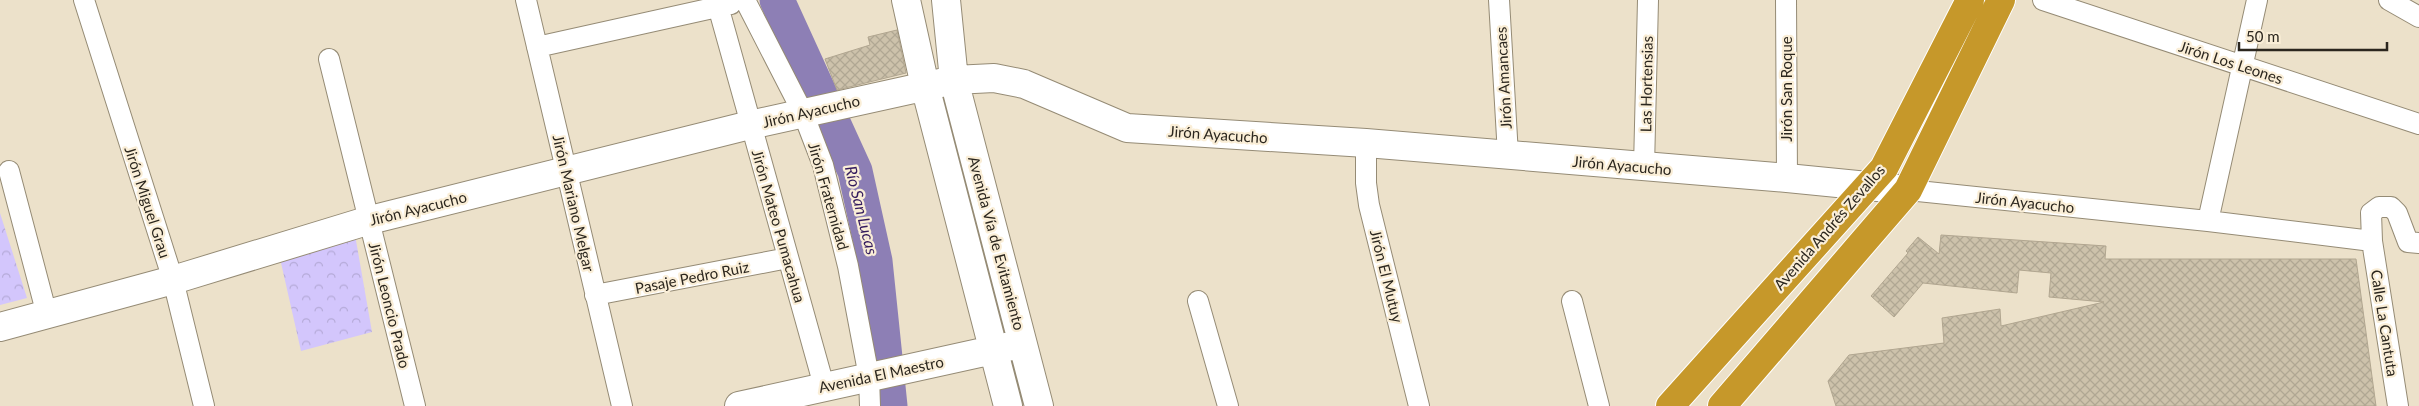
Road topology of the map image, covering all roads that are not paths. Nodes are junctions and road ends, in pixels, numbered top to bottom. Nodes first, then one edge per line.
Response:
1 (84, 0) edge
2 (526, 0) edge
3 (745, 0) edge
4 (906, 0) edge
5 (946, 0) edge
6 (1499, 0) edge
7 (1648, 0) edge
8 (1786, 0) edge
9 (1970, 0) edge
10 (2002, 0) edge
11 (2043, 0) edge
12 (2257, 0) edge
13 (2389, 0) edge
14 (718, 6) junction
15 (2419, 17) edge
16 (537, 47) junction
17 (329, 59) dead end
18 (2243, 66) junction
19 (954, 80) junction
20 (925, 86) junction
21 (820, 109) junction
22 (2419, 122) edge
23 (750, 125) junction
24 (1366, 144) junction
25 (1508, 155) junction
26 (1644, 167) junction
27 (9, 171) dead end
28 (566, 171) junction
29 (1787, 178) junction
30 (1870, 185) junction
31 (1908, 190) junction
32 (370, 220) junction
33 (2208, 221) junction
34 (2372, 241) junction
35 (2419, 243) edge
36 (788, 258) junction
37 (173, 280) junction
38 (595, 295) junction
39 (1198, 301) dead end
40 (1572, 301) dead end
41 (47, 315) junction
42 (0, 327) edge
43 (1023, 344) junction
44 (994, 350) junction
45 (875, 375) junction
46 (824, 386) junction
47 (204, 406) edge
48 (415, 406) edge
49 (622, 406) edge
50 (739, 406) edge
51 (870, 406) edge
52 (1008, 406) edge
53 (1039, 406) edge
54 (1228, 406) edge
55 (1419, 406) edge
56 (1599, 406) edge
57 (1670, 406) edge
58 (1722, 406) edge
59 (2398, 406) edge

1 - 37 street, Jirón Miguel Grau
2 - 16 street, Jirón Mariano Melgar
3 - 14 street
3 - 21 street, Jirón Fraternidad
4 - 20 street, Avenida Vía de Evitamiento
5 - 19 street, Avenida Vía de Evitamiento
6 - 25 street, Jirón Amancaes
7 - 26 street, Las Hortensias
8 - 29 street, Jirón San Roque
9 - 30 highway, Avenida Andrés Zevallos
10 - 31 highway
11 - 18 street, Jirón Los Leones
12 - 18 street
13 - 15 street
14 - 16 street
14 - 23 street, Jirón Mateo Pumacahua
16 - 28 street, Jirón Mariano Melgar
17 - 32 street, Jirón Leoncio Prado
18 - 22 street, Jirón Los Leones
18 - 33 street
19 - 20 street, Jirón Ayacucho
19 - 24 street, Jirón Ayacucho
19 - 43 street, Avenida Vía de Evitamiento
20 - 21 street, Jirón Ayacucho
20 - 44 street, Avenida Vía de Evitamiento
21 - 23 street, Jirón Ayacucho
21 - 45 street, Jirón Fraternidad
23 - 28 street, Jirón Ayacucho
23 - 36 street, Jirón Mateo Pumacahua
24 - 25 street, Jirón Ayacucho
24 - 55 street, Jirón El Mutuy
25 - 26 street, Jirón Ayacucho
26 - 29 street, Jirón Ayacucho
27 - 41 street
28 - 32 street, Jirón Ayacucho
28 - 38 street, Jirón Mariano Melgar
29 - 30 street, Jirón Ayacucho
30 - 31 street, Jirón Ayacucho
30 - 57 highway, Avenida Andrés Zevallos
31 - 33 street, Jirón Ayacucho
31 - 58 highway
32 - 37 street, Jirón Ayacucho
32 - 48 street, Jirón Leoncio Prado
33 - 34 street, Jirón Ayacucho
34 - 35 street
34 - 59 street, Calle La Cantuta
36 - 38 street, Pasaje Pedro Ruiz
36 - 46 street, Jirón Mateo Pumacahua
37 - 41 street, Jirón Ayacucho
37 - 47 street, Jirón Miguel Grau
38 - 49 street, Jirón Mariano Melgar
39 - 54 street
40 - 56 street
41 - 42 street, Jirón Ayacucho
43 - 44 street, Avenida El Maestro
43 - 53 street, Avenida Vía de Evitamiento
44 - 45 street, Avenida El Maestro
44 - 52 street, Avenida Vía de Evitamiento
45 - 46 street, Avenida El Maestro
45 - 51 street, Jirón Fraternidad
46 - 50 street, Avenida El Maestro

